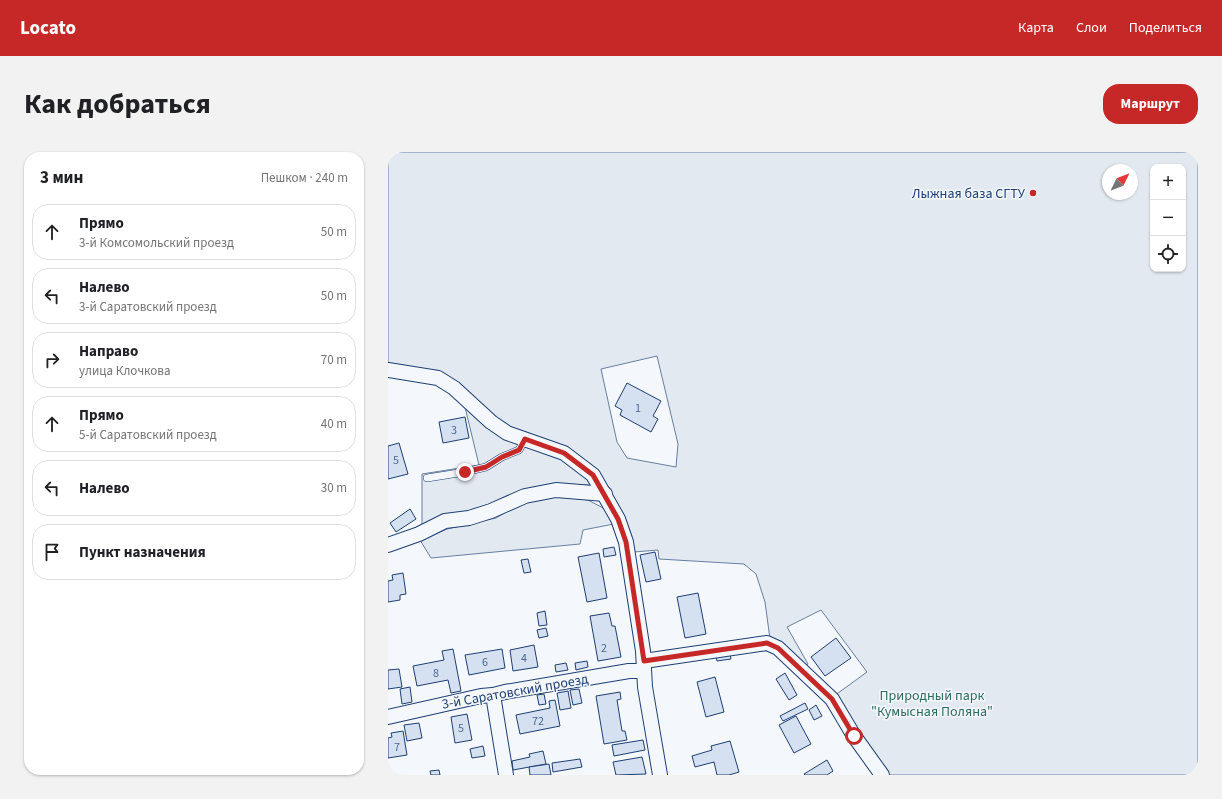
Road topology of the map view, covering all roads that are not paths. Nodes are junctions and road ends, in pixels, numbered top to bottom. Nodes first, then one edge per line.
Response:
1 (388, 370) edge
2 (525, 439) junction
3 (427, 478) dead end
4 (605, 494) junction
5 (388, 545) edge
6 (644, 666) junction
7 (493, 695) junction
8 (388, 717) edge
9 (506, 775) edge
10 (660, 775) edge
11 (882, 775) edge

1 - 2 street
2 - 3 lane
2 - 4 street
4 - 5 street
4 - 6 street
6 - 7 street, 3-й Саратовский проезд
6 - 10 street
6 - 11 street, 3-й Саратовский проезд
7 - 8 street, 3-й Саратовский проезд
7 - 9 street

